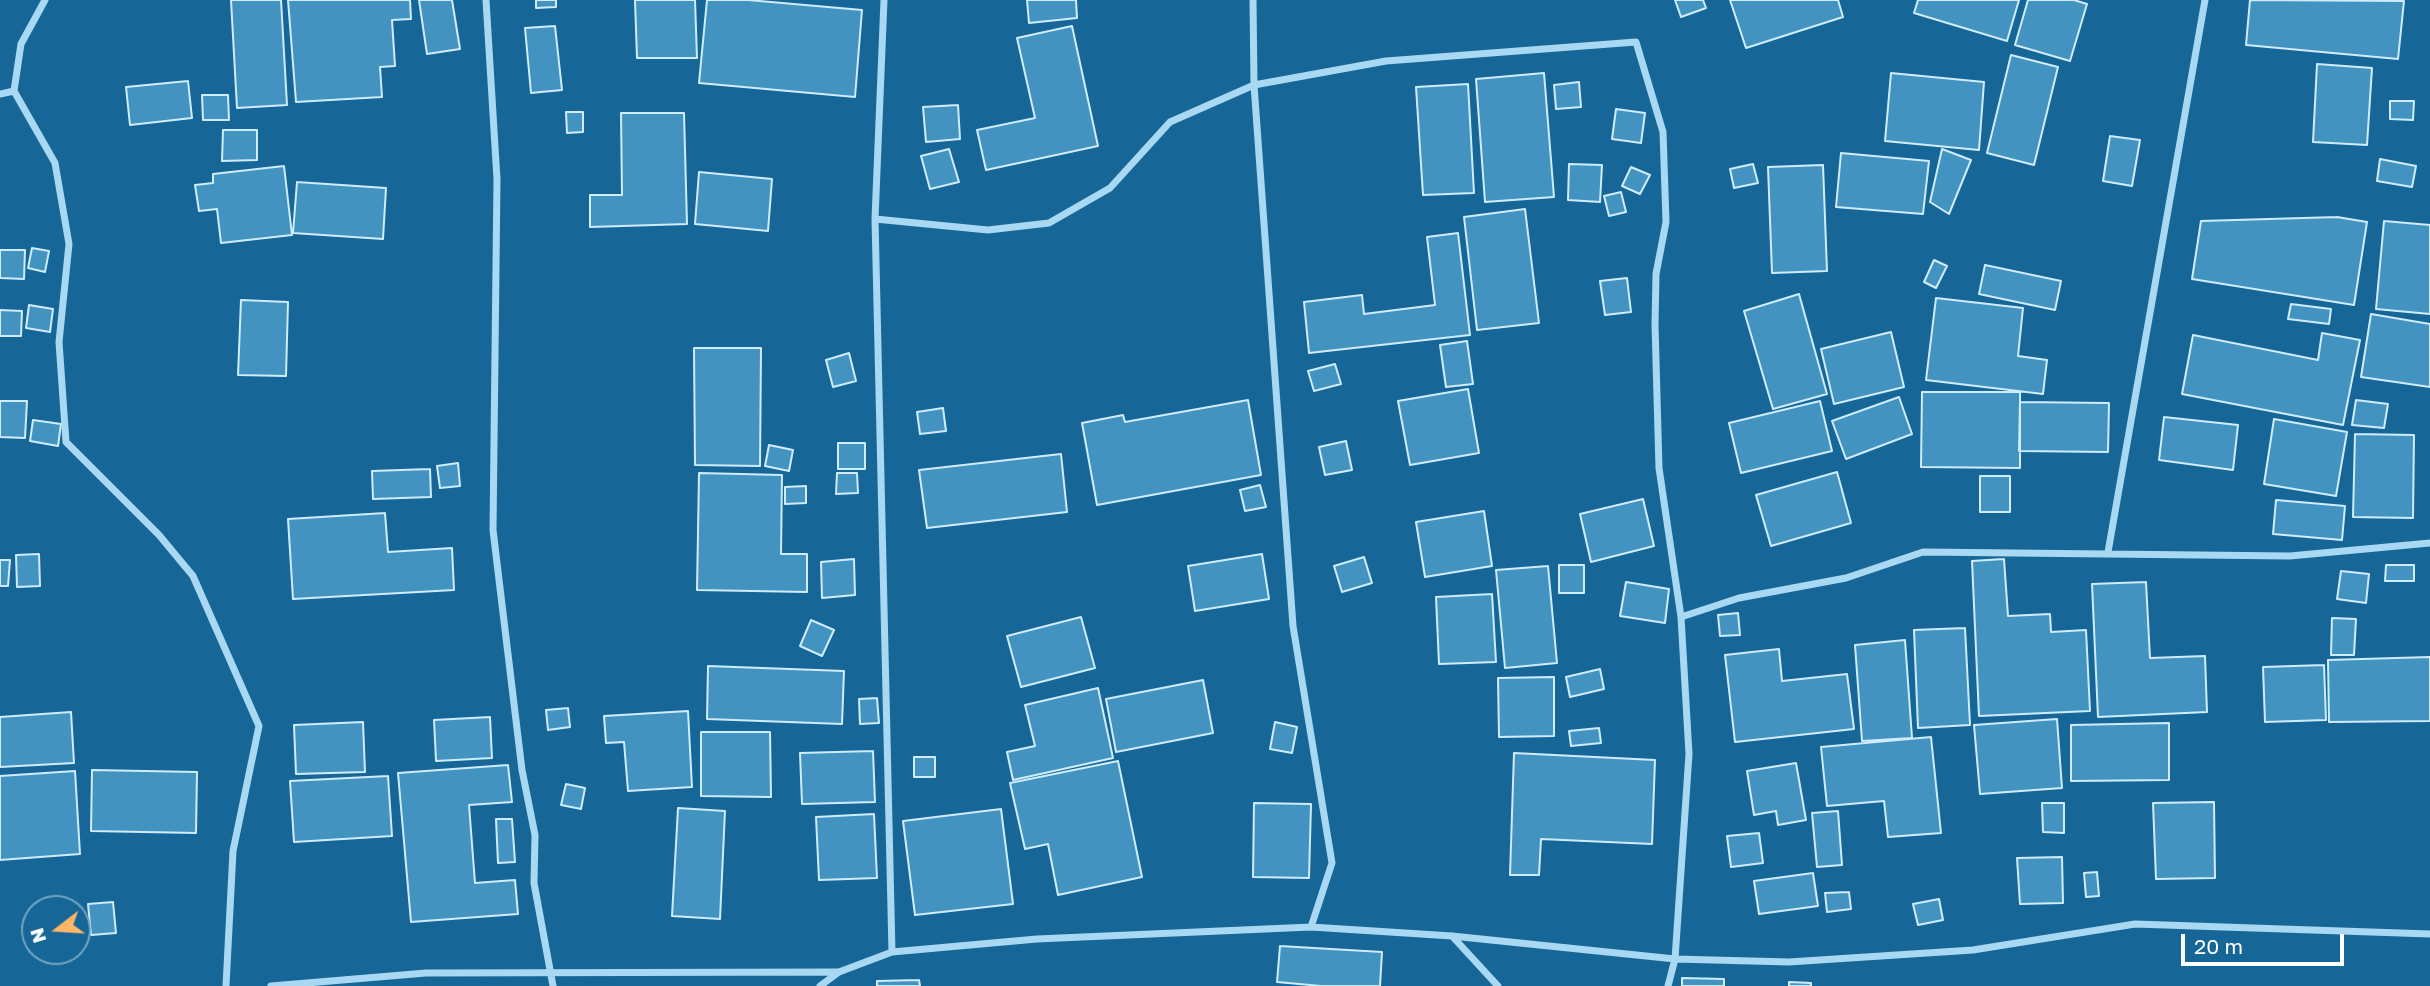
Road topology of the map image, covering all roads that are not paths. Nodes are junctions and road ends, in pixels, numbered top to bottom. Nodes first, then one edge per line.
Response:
1 (44, 0) edge
2 (486, 0) edge
3 (884, 0) edge
4 (1253, 0) edge
5 (2205, 0) edge
6 (1254, 85) junction
7 (14, 91) junction
8 (0, 94) edge
9 (875, 219) junction
10 (2430, 543) edge
11 (2108, 552) junction
12 (1681, 617) junction
13 (1311, 927) junction
14 (2430, 934) edge
15 (1452, 936) junction
16 (892, 952) junction
17 (1675, 959) junction
18 (551, 972) junction
19 (839, 972) junction
20 (226, 986) edge
21 (271, 986) edge
22 (553, 986) edge
23 (820, 986) edge
24 (1498, 986) edge
25 (1668, 986) edge

1 - 7 street
2 - 18 street
3 - 9 street
4 - 6 street
5 - 11 street
6 - 9 street
6 - 12 street
6 - 13 street
7 - 8 street
7 - 20 street
9 - 16 street
10 - 11 street
11 - 12 street
12 - 17 street
13 - 15 street
13 - 16 street
14 - 17 street
15 - 17 street
15 - 24 street
16 - 19 street
17 - 25 street
18 - 19 street
18 - 21 street
18 - 22 street
19 - 23 street

